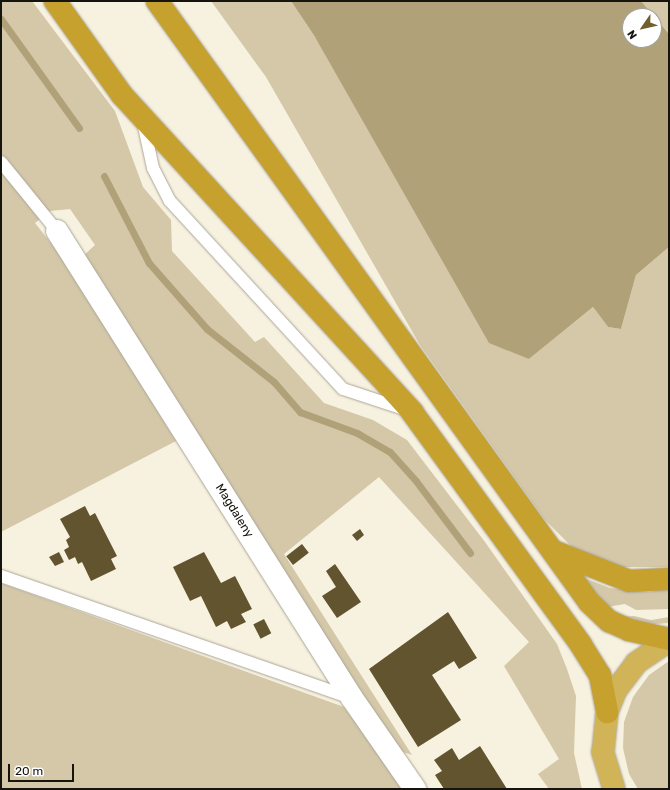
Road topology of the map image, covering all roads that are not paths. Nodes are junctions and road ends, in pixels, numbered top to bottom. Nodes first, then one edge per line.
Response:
1 (55, 1) edge
2 (157, 1) edge
3 (141, 115) junction
4 (1, 162) edge
5 (57, 231) joint
6 (412, 412) junction
7 (550, 549) junction
8 (1, 576) edge
9 (669, 579) edge
10 (669, 640) edge
11 (352, 698) junction
12 (607, 712) junction
13 (415, 789) edge
14 (614, 789) edge

1 - 3 highway
2 - 7 highway
3 - 6 highway
3 - 6 lane
4 - 5 lane
5 - 11 street, Magdaleny
6 - 12 highway
7 - 9 highway
7 - 10 highway
8 - 11 lane
10 - 12 highway
11 - 13 street, Magdaleny
12 - 14 highway

